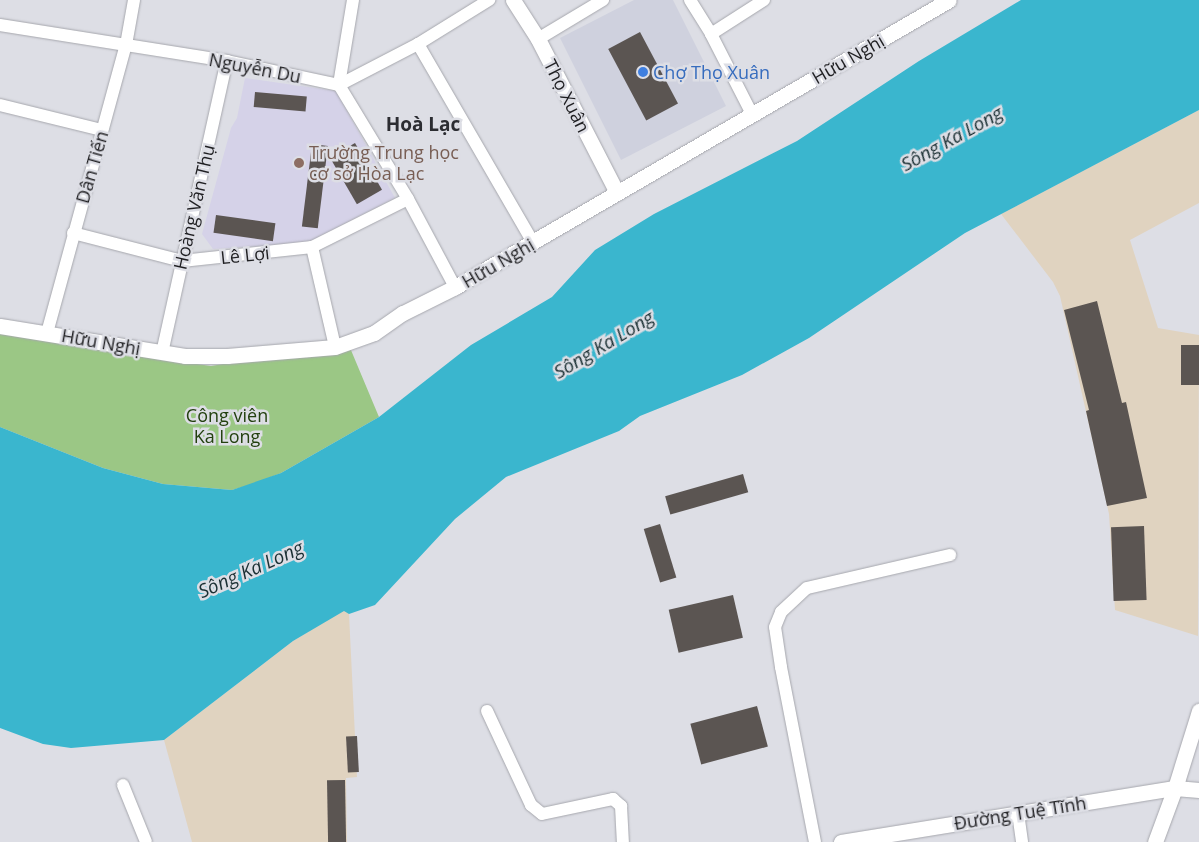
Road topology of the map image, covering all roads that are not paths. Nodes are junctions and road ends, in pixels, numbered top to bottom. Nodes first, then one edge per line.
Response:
1 (134, 0) edge
2 (353, 0) edge
3 (489, 0) edge
4 (513, 0) edge
5 (603, 0) edge
6 (690, 0) edge
7 (764, 0) edge
8 (949, 0) edge
9 (0, 26) edge
10 (711, 34) junction
11 (538, 39) junction
12 (418, 44) junction
13 (126, 45) junction
14 (227, 61) junction
15 (340, 85) junction
16 (0, 105) edge
17 (752, 114) junction
18 (102, 130) junction
19 (617, 193) junction
20 (408, 200) junction
21 (73, 233) junction
22 (533, 242) junction
23 (312, 248) junction
24 (182, 261) junction
25 (455, 287) junction
26 (0, 326) edge
27 (47, 332) junction
28 (336, 347) junction
29 (162, 353) junction
30 (950, 555) dead end
31 (487, 711) dead end
32 (1199, 711) edge
33 (124, 785) dead end
34 (1175, 788) junction
35 (1199, 790) edge
36 (1018, 813) junction
37 (146, 842) edge
38 (623, 842) edge
39 (815, 842) edge
40 (842, 842) edge
41 (1022, 842) edge
42 (1155, 842) edge

1 - 13 street, Dân Tiến
2 - 15 street
3 - 12 street
4 - 11 street, Thọ Xuân
5 - 11 street
6 - 10 street
7 - 10 street
8 - 17 street, Hữu Nghị
9 - 13 street, Nguyễn Du
10 - 17 street
11 - 19 street, Thọ Xuân
12 - 15 street
12 - 22 street
13 - 14 street, Nguyễn Du
13 - 18 street, Dân Tiến
14 - 15 street, Nguyễn Du
14 - 24 street, Hoàng Văn Thụ
15 - 20 street
16 - 18 street
17 - 19 street, Hữu Nghị
18 - 21 street, Dân Tiến
19 - 22 street, Hữu Nghị
20 - 23 street, Lê Lợi
20 - 25 street
21 - 24 street, Lê Lợi
21 - 27 street, Dân Tiến
22 - 25 street, Hữu Nghị
23 - 24 street, Lê Lợi
23 - 28 street
24 - 29 street, Hoàng Văn Thụ
25 - 28 street, Hữu Nghị
26 - 27 street, Hữu Nghị
27 - 29 street, Hữu Nghị
28 - 29 street, Hữu Nghị
30 - 39 street
31 - 38 street
32 - 34 street
33 - 37 street
34 - 35 street, Đường Tuệ Tĩnh
34 - 36 street, Đường Tuệ Tĩnh
34 - 42 street
36 - 40 street, Đường Tuệ Tĩnh
36 - 41 street

